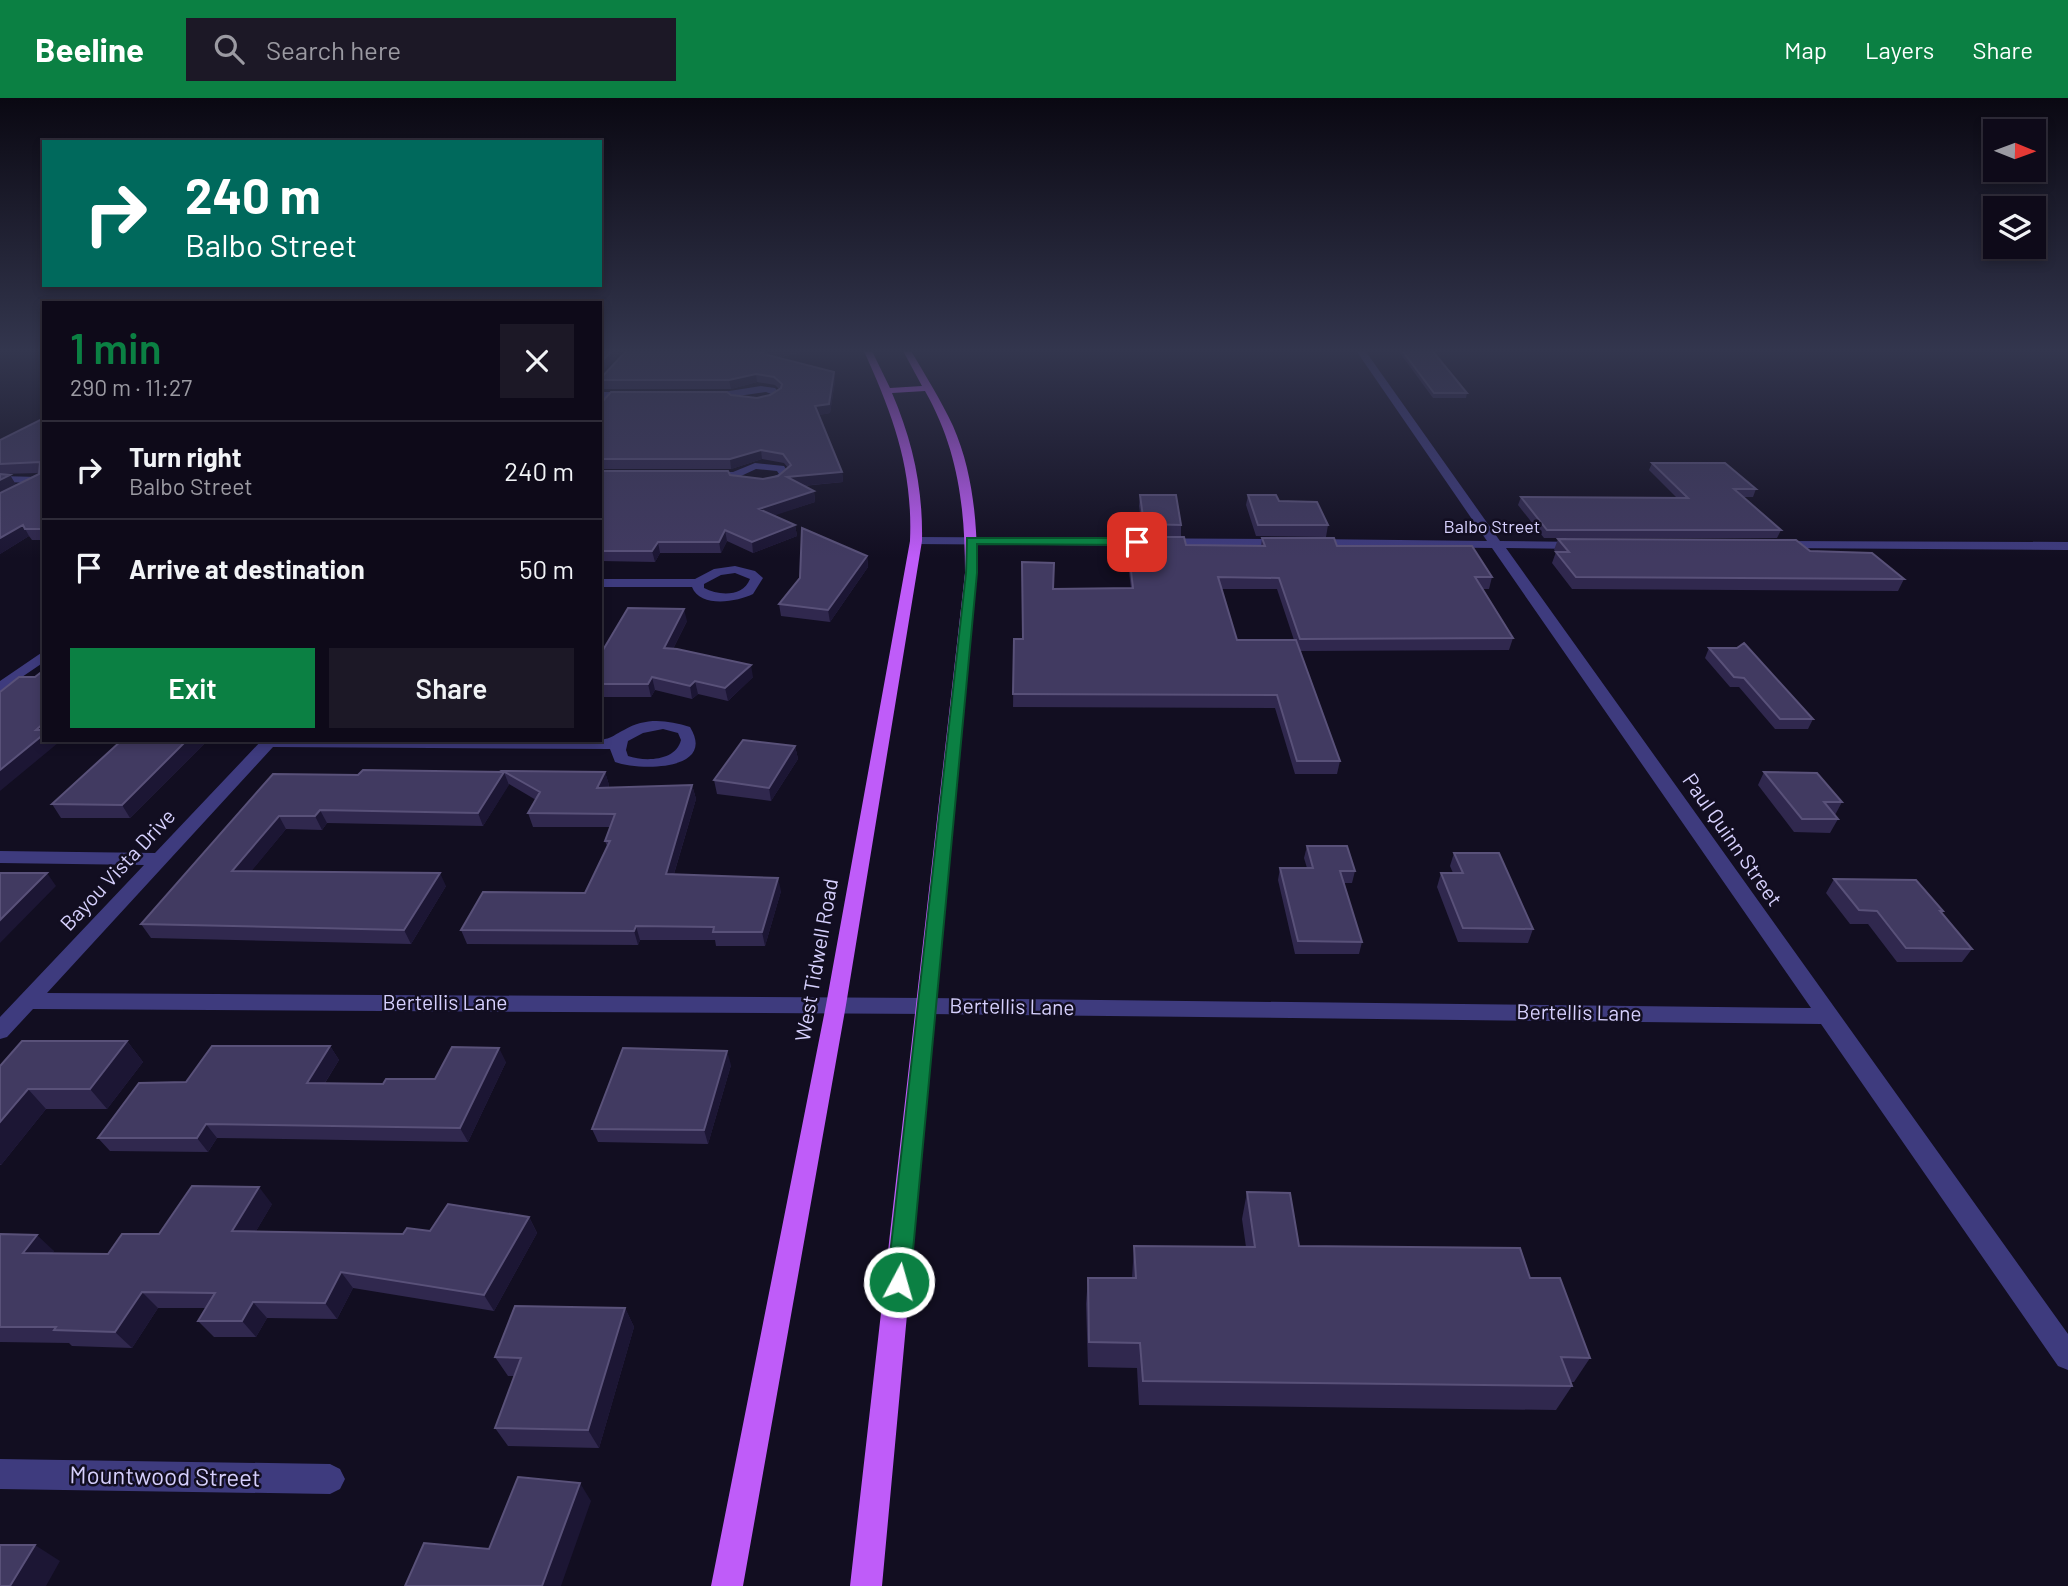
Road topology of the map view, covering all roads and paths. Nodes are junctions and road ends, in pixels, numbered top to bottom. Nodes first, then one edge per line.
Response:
1 (899, 418) edge
2 (943, 418) edge
3 (1408, 418) edge
4 (694, 475) edge
5 (734, 475) edge
6 (41, 478) edge
7 (0, 479) edge
8 (19, 491) edge
9 (971, 540) junction
10 (916, 541) junction
11 (1496, 544) junction
12 (1591, 545) edge
13 (1768, 545) edge
14 (2068, 546) edge
15 (602, 583) edge
16 (698, 583) dead end
17 (42, 656) edge
18 (0, 688) edge
19 (269, 742) edge
20 (386, 742) edge
21 (618, 744) dead end
22 (0, 857) edge
23 (160, 859) junction
24 (27, 1002) junction
25 (836, 1005) junction
26 (928, 1006) junction
27 (1828, 1016) junction
28 (0, 1031) edge
29 (2068, 1357) edge
30 (0, 1474) edge
31 (330, 1479) dead end
32 (727, 1586) edge
33 (866, 1586) edge

1 - 10 main road, West Tidwell Road
2 - 9 main road
3 - 11 street, Paul Quinn Street
4 - 5 street
6 - 7 street
6 - 8 street
9 - 10 street, Balbo Street
9 - 11 street, Balbo Street
9 - 26 main road
10 - 25 main road, West Tidwell Road
11 - 12 street, Balbo Street
11 - 27 street, Paul Quinn Street
13 - 14 street
15 - 16 street
17 - 18 street
19 - 23 street, Bayou Vista Drive
20 - 21 street
22 - 23 street
23 - 24 street, Bayou Vista Drive
24 - 25 street, Bertellis Lane
24 - 28 street, Bayou Vista Drive
25 - 26 street, Bertellis Lane
25 - 32 main road, West Tidwell Road
26 - 27 street, Bertellis Lane
26 - 33 main road
27 - 29 street, Paul Quinn Street
30 - 31 street, Mountwood Street

